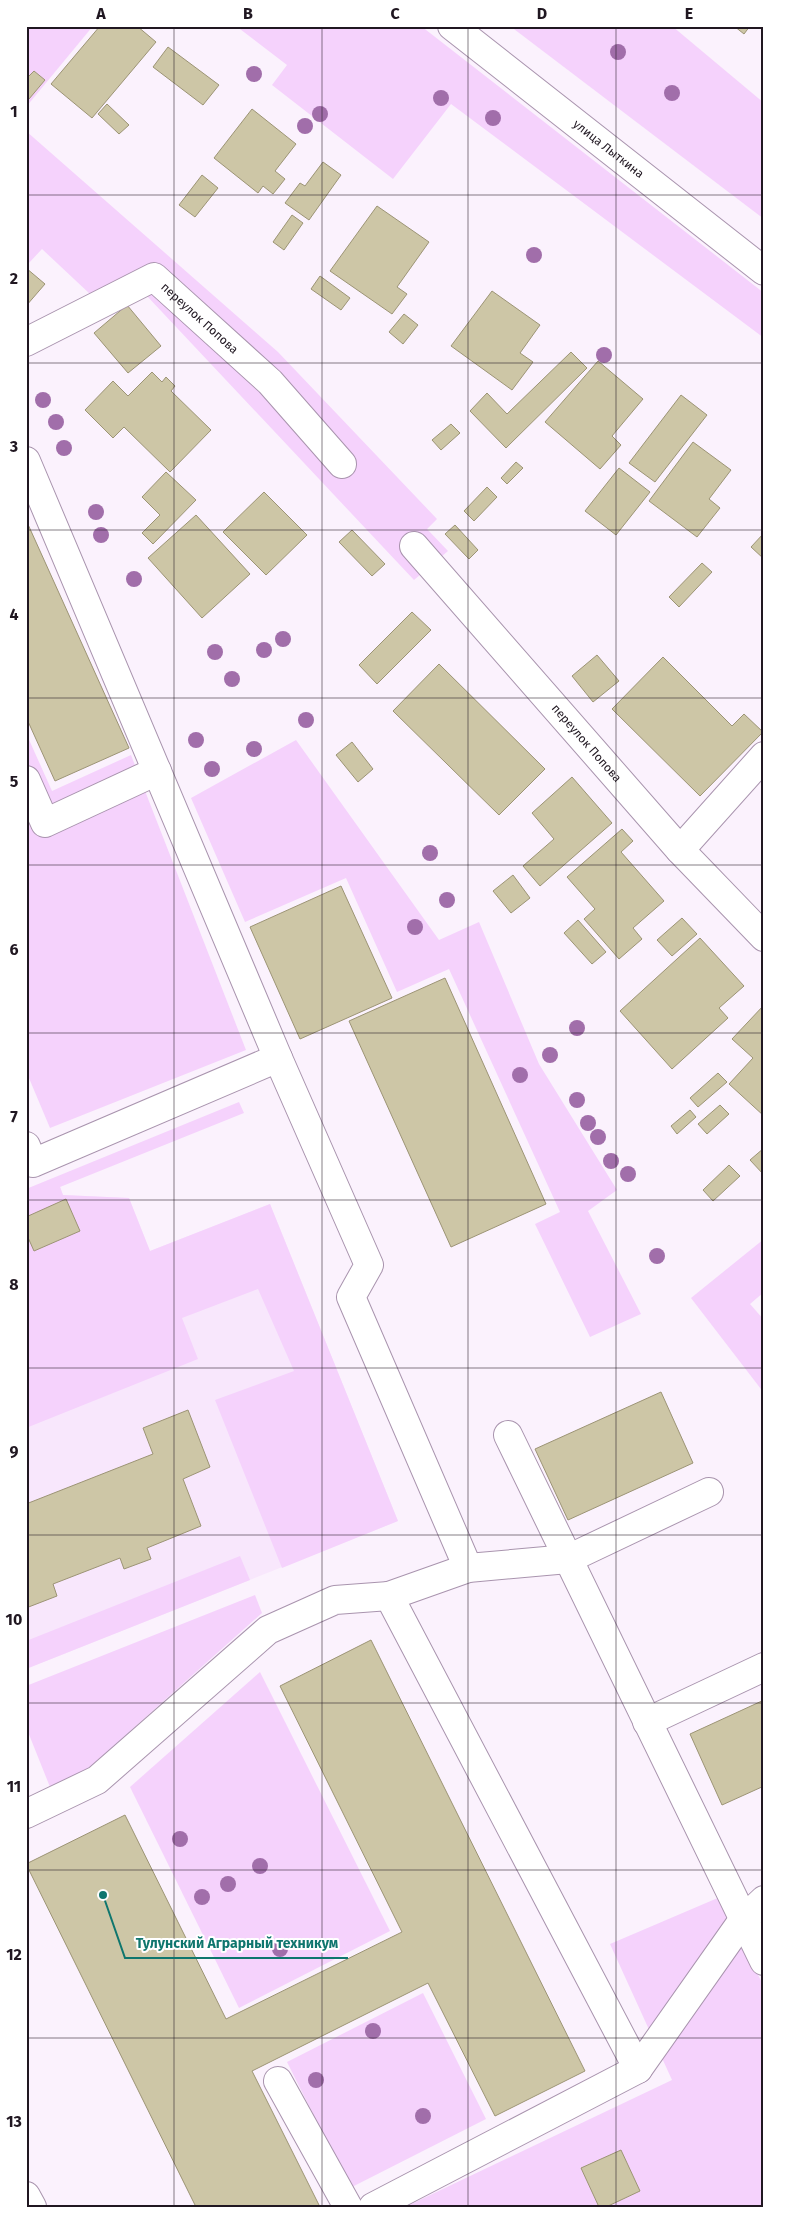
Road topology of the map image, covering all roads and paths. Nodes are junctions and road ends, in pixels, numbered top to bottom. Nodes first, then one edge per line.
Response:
1 (452, 26) edge
2 (764, 271) edge
3 (26, 342) edge
4 (26, 461) edge
5 (342, 464) dead end
6 (414, 546) dead end
7 (764, 756) edge
8 (157, 771) junction
9 (26, 780) edge
10 (680, 850) junction
11 (764, 937) edge
12 (278, 1058) junction
13 (28, 1158) edge
14 (508, 1435) dead end
15 (709, 1492) dead end
16 (568, 1559) junction
17 (468, 1568) junction
18 (389, 1596) junction
19 (764, 1667) edge
20 (647, 1722) junction
21 (26, 1814) edge
22 (764, 1900) edge
23 (743, 1920) junction
24 (764, 1961) edge
25 (638, 2069) junction
26 (278, 2081) dead end
27 (26, 2196) edge
28 (32, 2207) edge
29 (348, 2207) edge
30 (373, 2207) edge

1 - 2 street, улица Лыткина
3 - 5 street, переулок Попова
4 - 8 street
6 - 10 street, переулок Попова
7 - 10 street
8 - 9 street
8 - 12 street
10 - 11 street, переулок Попова
12 - 13 street
12 - 17 street
14 - 16 street
15 - 16 street
16 - 17 street
16 - 20 street
17 - 18 street
18 - 21 street
18 - 25 street
19 - 20 street
20 - 23 street
22 - 23 street
23 - 24 street
23 - 25 street
25 - 30 street
26 - 29 street
27 - 28 street

